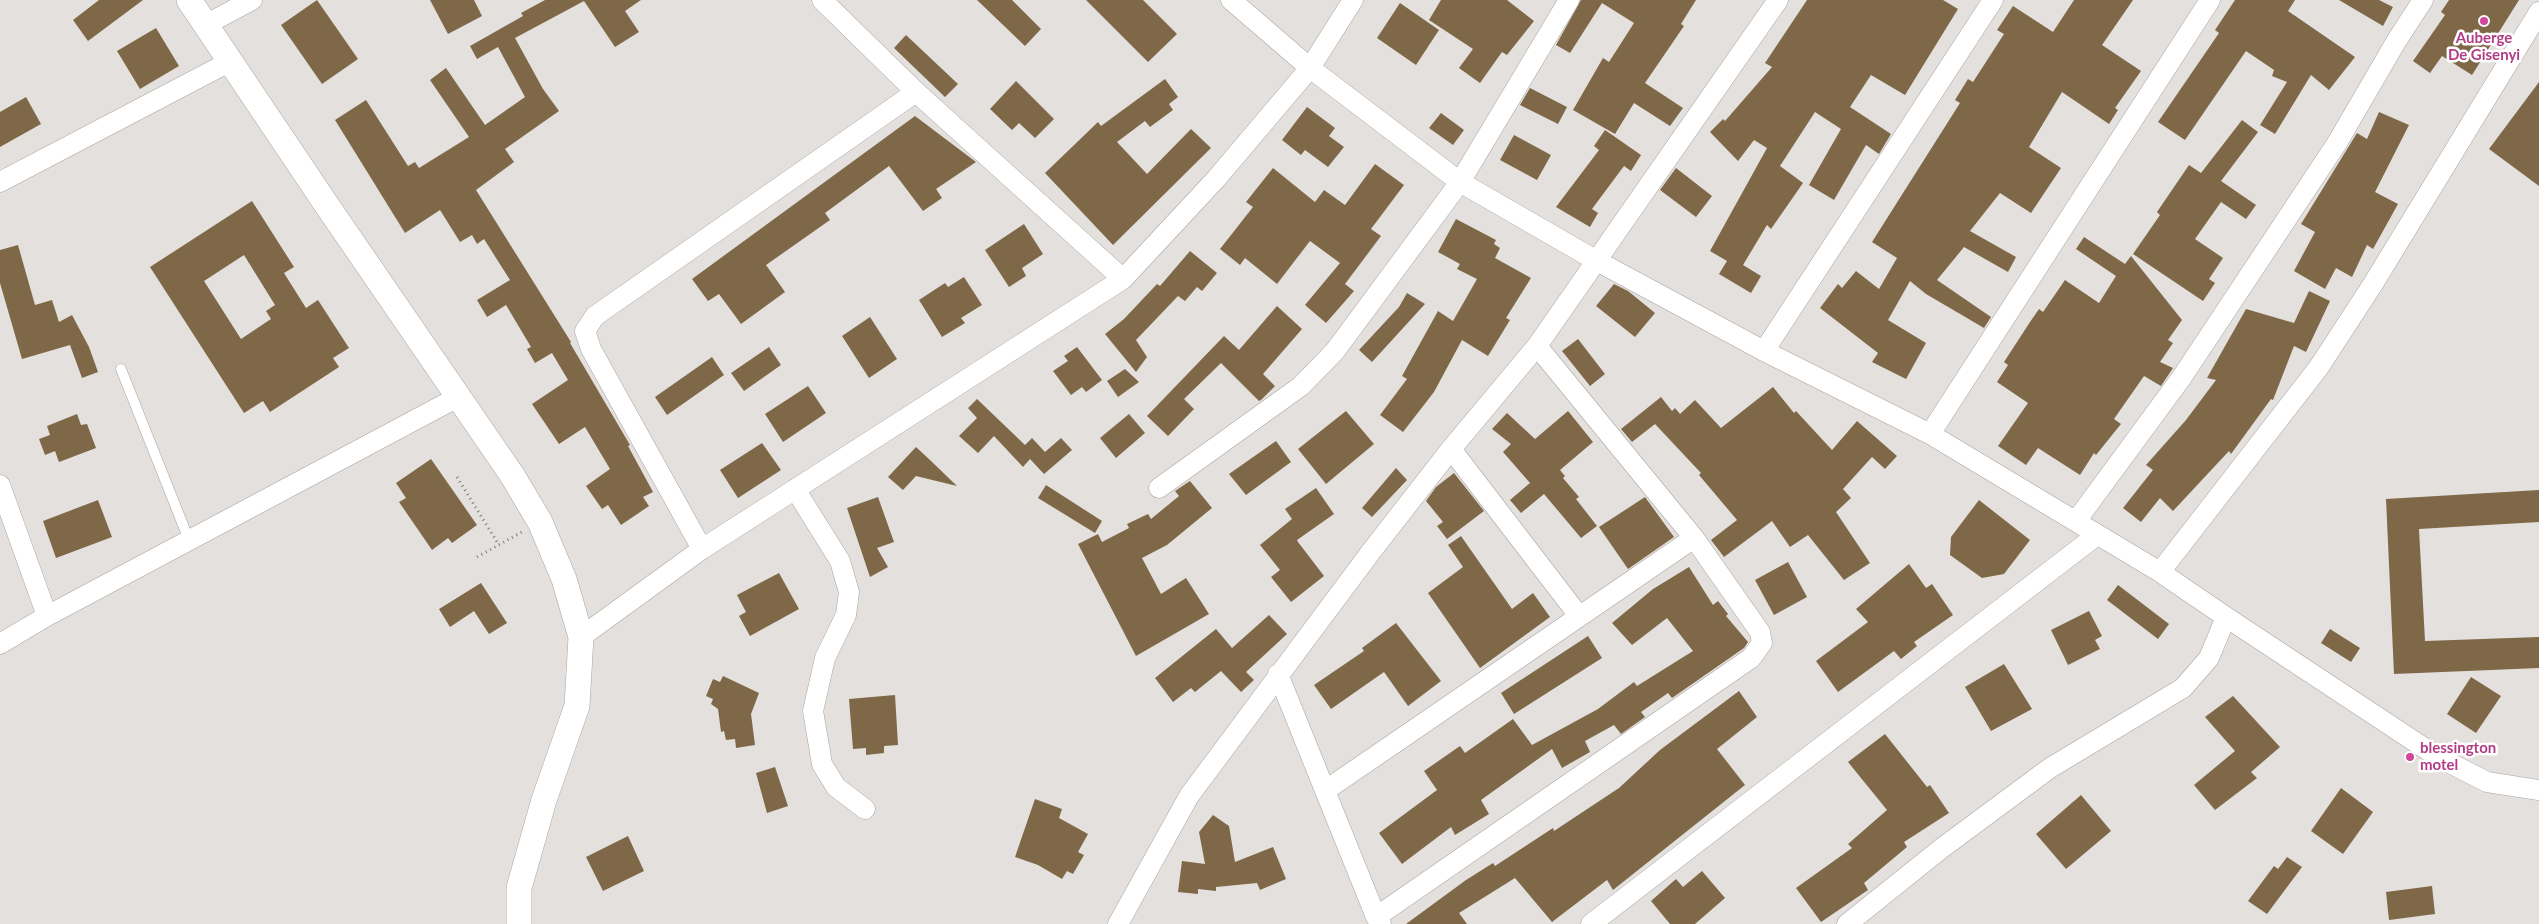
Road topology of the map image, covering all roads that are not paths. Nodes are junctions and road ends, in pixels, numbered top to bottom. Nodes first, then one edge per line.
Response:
1 (189, 0) edge
2 (252, 0) edge
3 (822, 0) edge
4 (1231, 0) edge
5 (1352, 0) edge
6 (1569, 0) edge
7 (1778, 0) edge
8 (1993, 0) edge
9 (2210, 0) edge
10 (2423, 0) edge
11 (2539, 12) edge
12 (207, 24) junction
13 (231, 61) junction
14 (1310, 68) junction
15 (916, 92) junction
16 (0, 182) edge
17 (1460, 182) junction
18 (1597, 261) junction
19 (1124, 279) junction
20 (1536, 346) junction
21 (1764, 351) junction
22 (121, 370) dead end
23 (458, 397) junction
24 (1930, 434) junction
25 (1451, 449) junction
26 (0, 485) edge
27 (1159, 488) dead end
28 (795, 489) junction
29 (2076, 521) junction
30 (2097, 535) junction
31 (1694, 538) junction
32 (188, 540) junction
33 (702, 549) junction
34 (2160, 572) junction
35 (47, 616) junction
36 (1579, 616) junction
37 (2226, 617) junction
38 (581, 637) junction
39 (0, 644) edge
40 (1278, 674) junction
41 (1326, 790) junction
42 (2539, 790) edge
43 (865, 809) dead end
44 (1379, 920) edge
45 (519, 924) edge
46 (1118, 924) edge
47 (1592, 924) edge
48 (1847, 924) edge

1 - 12 street
2 - 12 street
3 - 15 street
4 - 14 street
5 - 14 street
6 - 17 street
7 - 18 street
8 - 21 street
9 - 24 street
10 - 29 street
11 - 34 street
12 - 13 street
13 - 16 street
13 - 23 street
14 - 17 street
14 - 19 street
15 - 19 street
15 - 33 street
17 - 18 street
17 - 27 street
18 - 20 street
18 - 21 street
19 - 28 street
20 - 25 street
20 - 31 street
21 - 24 street
22 - 32 lane
23 - 32 street
23 - 38 street
24 - 29 street
25 - 36 street
25 - 40 street
26 - 35 street
28 - 33 street
28 - 43 street
29 - 30 street
30 - 34 street
30 - 47 street
31 - 36 street
31 - 44 street
32 - 35 street
33 - 38 street
34 - 37 street
35 - 39 street
36 - 41 street
37 - 42 street
37 - 48 street
38 - 45 street
40 - 41 street
40 - 46 street
41 - 44 street

